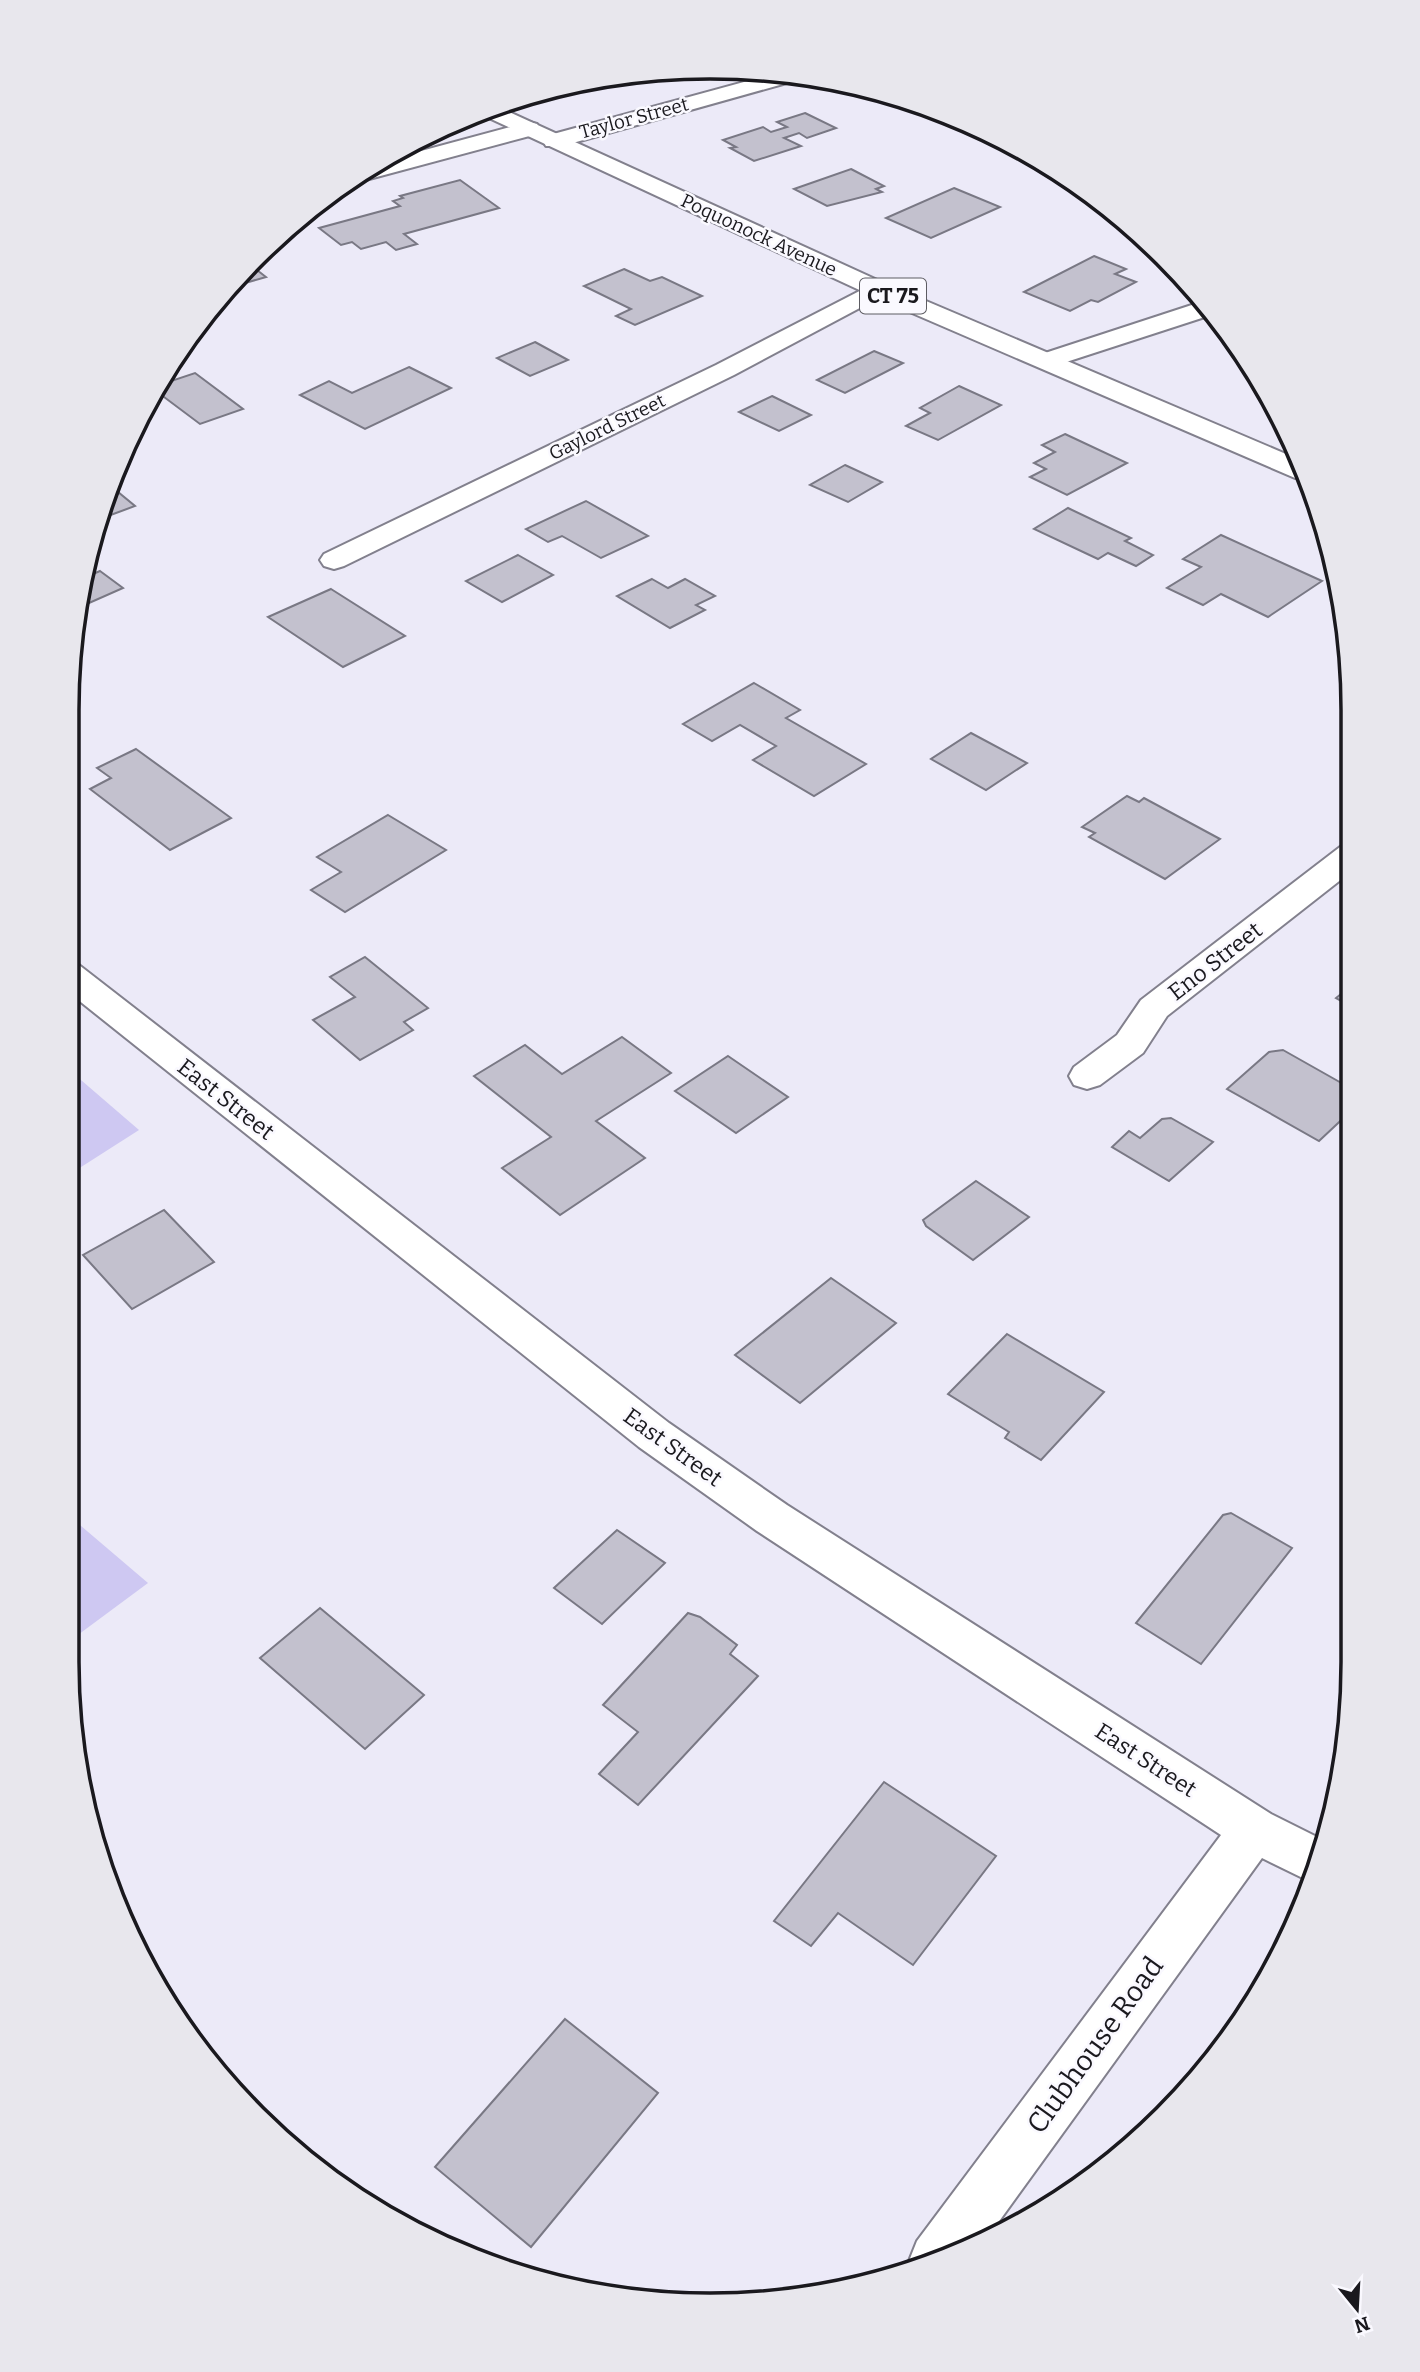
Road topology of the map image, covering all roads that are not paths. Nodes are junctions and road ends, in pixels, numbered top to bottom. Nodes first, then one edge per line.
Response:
1 (769, 82) edge
2 (499, 115) edge
3 (529, 129) junction
4 (554, 141) junction
5 (388, 167) edge
6 (877, 289) junction
7 (1198, 310) edge
8 (1048, 360) junction
9 (1292, 466) edge
10 (334, 560) dead end
11 (1341, 863) edge
12 (79, 982) edge
13 (1087, 1076) dead end
14 (1254, 1830) junction
15 (1310, 1858) edge
16 (946, 2247) edge

1 - 4 street, Taylor Street
2 - 3 street, Poquonock Avenue / CT 75
3 - 4 street, Poquonock Avenue / CT 75
3 - 5 street
4 - 6 street, Poquonock Avenue / CT 75
6 - 8 street, Poquonock Avenue / CT 75
6 - 10 street, Gaylord Street
7 - 8 street
8 - 9 street, Poquonock Avenue / CT 75
11 - 13 street, Eno Street
12 - 14 street, East Street
14 - 15 street, East Street
14 - 16 street, Clubhouse Road

